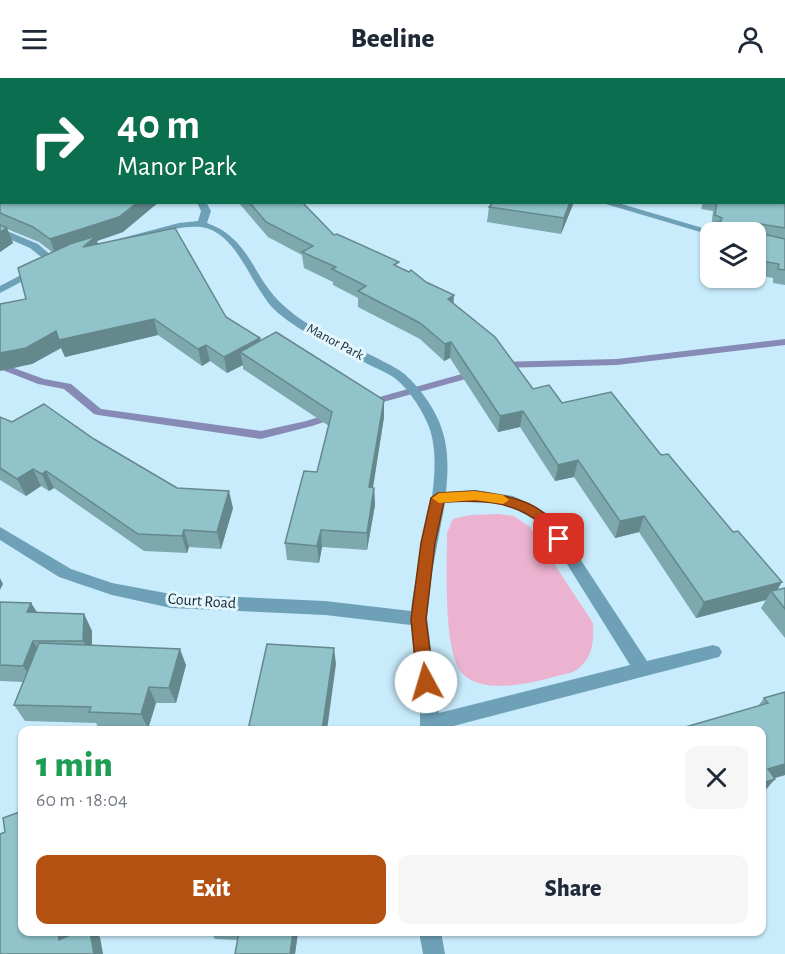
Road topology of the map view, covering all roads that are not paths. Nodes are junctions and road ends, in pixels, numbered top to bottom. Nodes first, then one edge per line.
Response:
1 (202, 204) edge
2 (610, 204) edge
3 (202, 224) junction
4 (700, 229) edge
5 (0, 231) edge
6 (95, 248) edge
7 (0, 290) edge
8 (438, 498) junction
9 (0, 533) edge
10 (419, 619) junction
11 (713, 652) dead end
12 (644, 670) junction
13 (429, 726) edge
14 (433, 726) edge
15 (431, 936) edge
16 (434, 954) edge

1 - 3 street
2 - 4 street
3 - 6 street
3 - 8 street, Manor Park
5 - 7 street
8 - 10 street, Manor Park
8 - 12 street
9 - 10 street, Court Road
10 - 13 street, Manor Park
11 - 12 street, Manor Park
12 - 14 street, Manor Park
15 - 16 street

